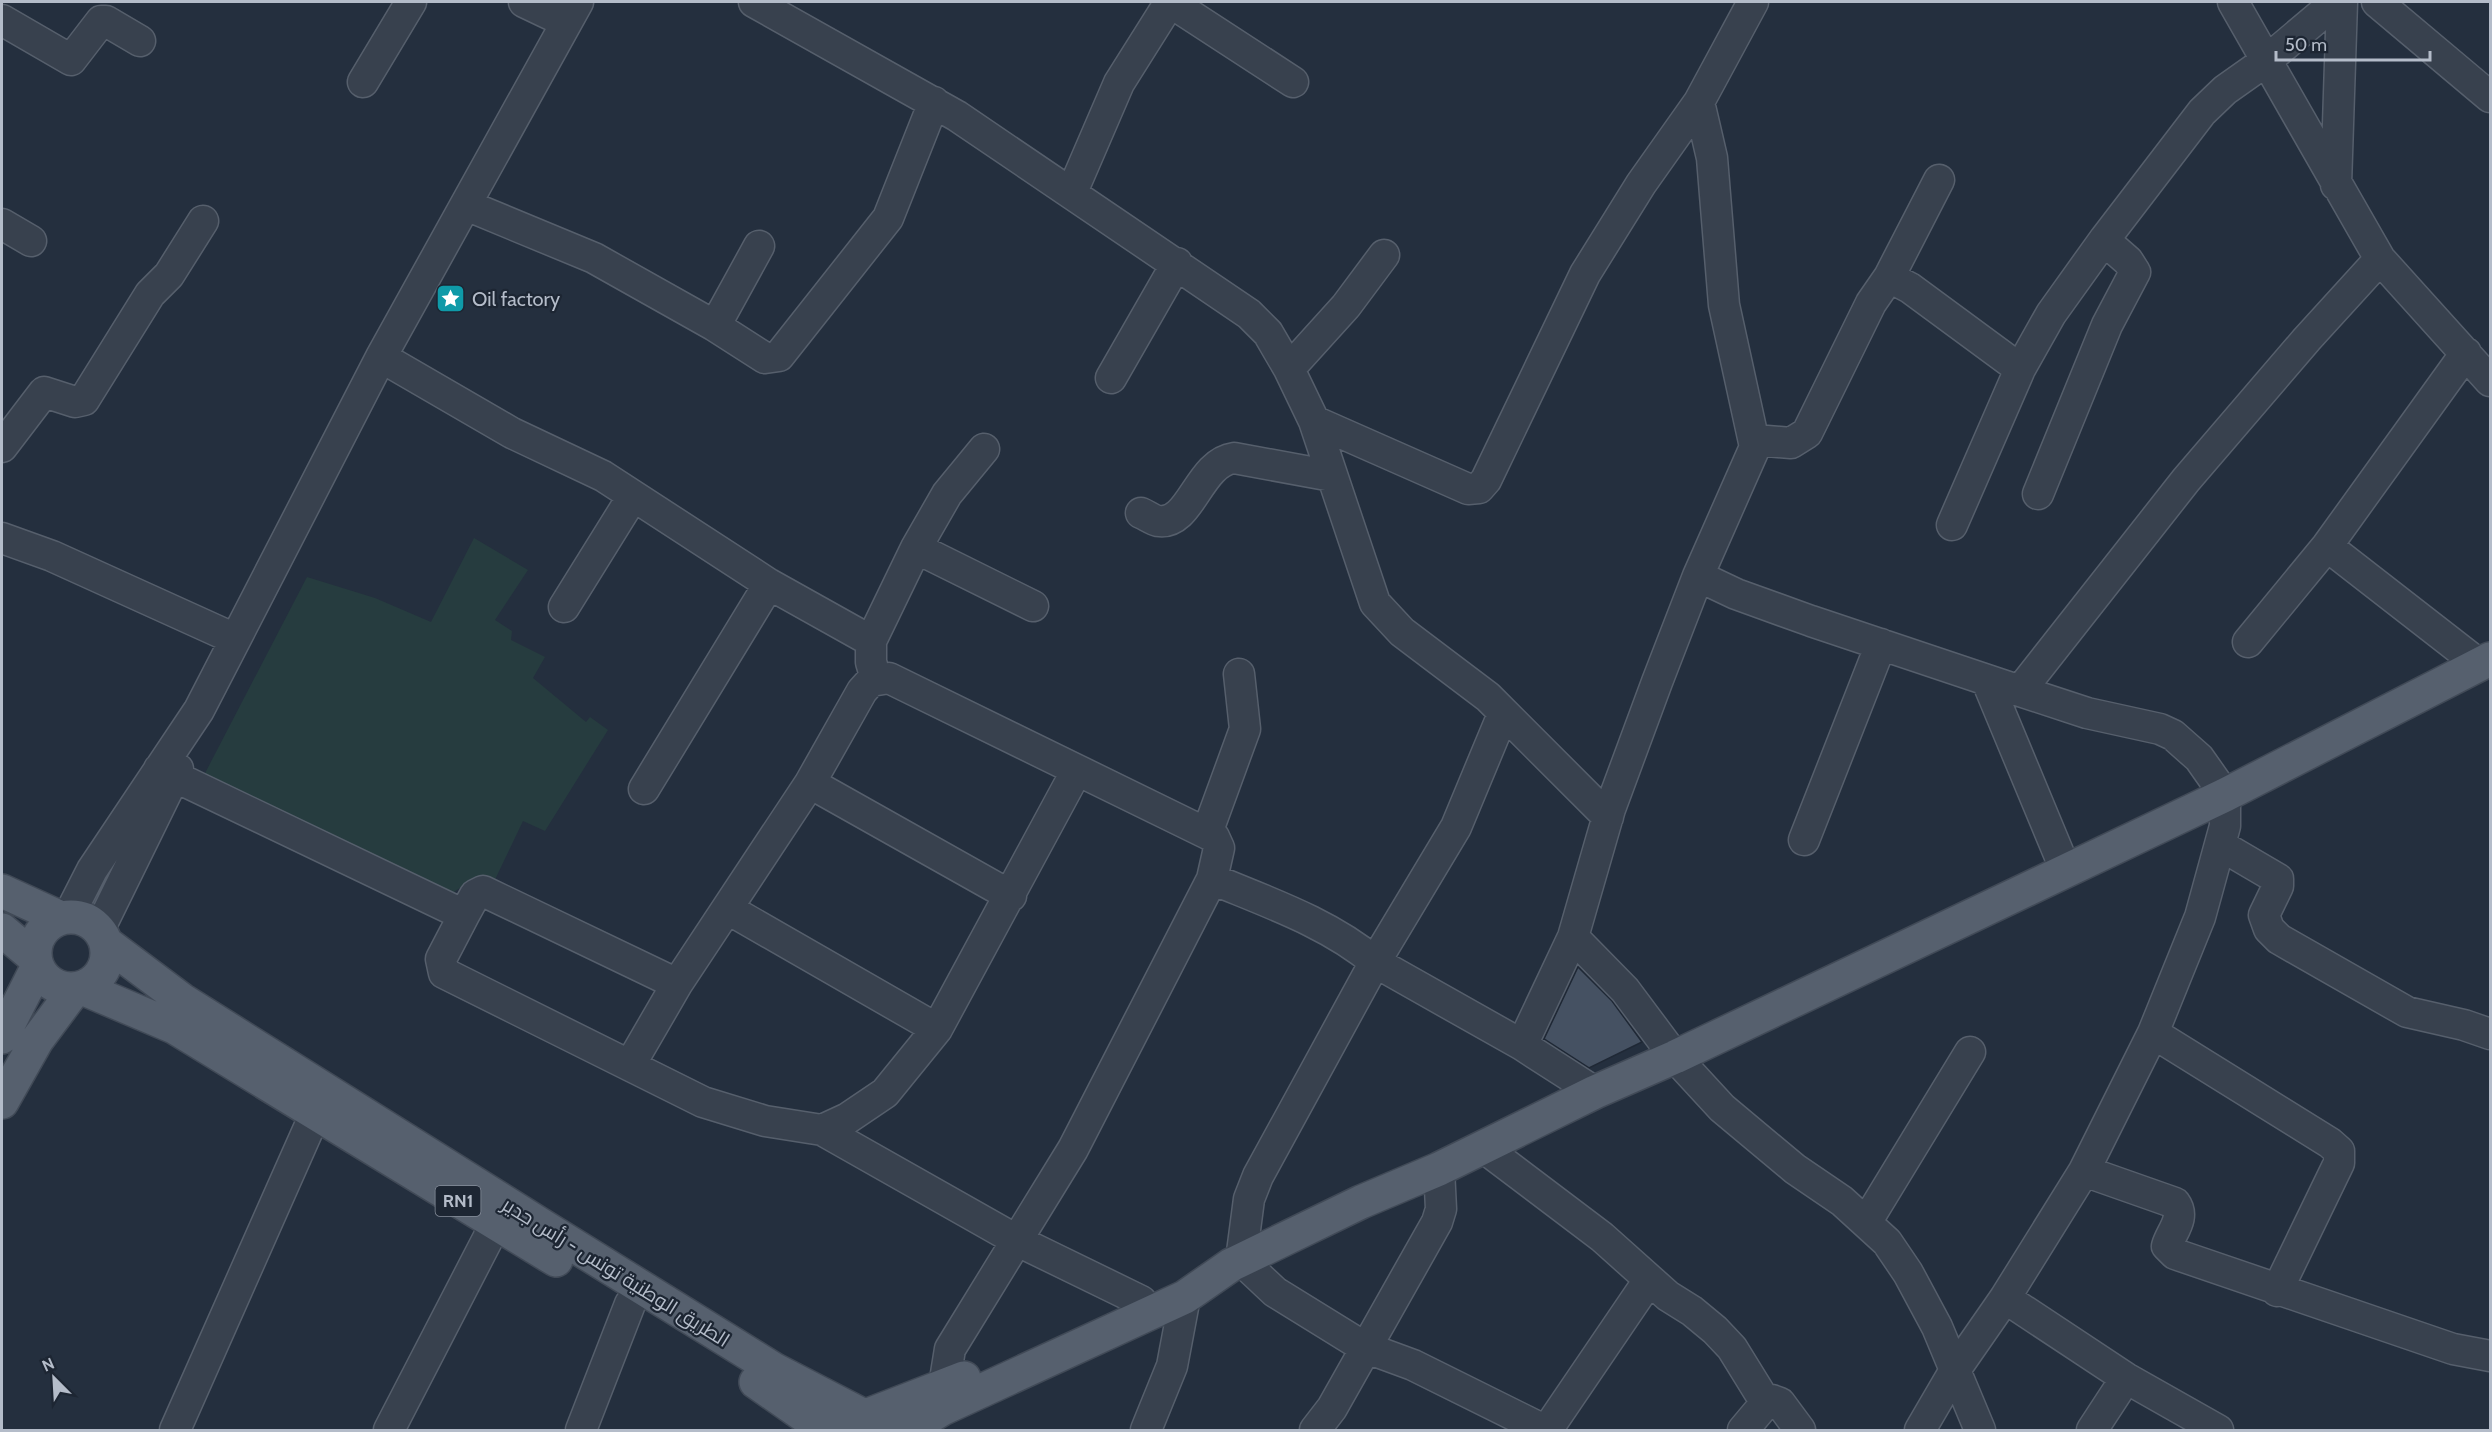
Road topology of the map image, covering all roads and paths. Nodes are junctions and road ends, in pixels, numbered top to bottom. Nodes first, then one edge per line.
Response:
1 (7, 2) edge
2 (411, 2) edge
3 (524, 2) edge
4 (754, 2) edge
5 (1753, 2) edge
6 (2233, 2) edge
7 (2336, 2) edge
8 (2342, 2) edge
9 (2377, 2) edge
10 (2, 10) edge
11 (572, 12) edge
12 (2, 20) edge
13 (140, 41) dead end
14 (2266, 61) junction
15 (363, 82) dead end
16 (1293, 82) dead end
17 (2490, 97) edge
18 (934, 102) junction
19 (1699, 102) junction
20 (1939, 180) dead end
21 (2336, 186) junction
22 (1072, 192) junction
23 (466, 205) junction
24 (203, 221) dead end
25 (2, 224) edge
26 (2103, 240) junction
27 (31, 241) dead end
28 (759, 246) dead end
29 (1384, 255) dead end
30 (2380, 259) junction
31 (1177, 263) junction
32 (1889, 277) junction
33 (715, 326) junction
34 (2466, 352) junction
35 (381, 357) junction
36 (1289, 369) junction
37 (2020, 369) junction
38 (1111, 378) dead end
39 (2490, 381) edge
40 (1314, 421) junction
41 (1755, 440) junction
42 (2, 447) edge
43 (984, 449) dead end
44 (1332, 476) junction
45 (2038, 494) dead end
46 (633, 495) junction
47 (1141, 513) dead end
48 (1952, 525) dead end
49 (2, 538) edge
50 (2327, 546) junction
51 (916, 548) junction
52 (1698, 576) junction
53 (769, 584) junction
54 (1033, 606) dead end
55 (564, 607) dead end
56 (235, 639) junction
57 (871, 641) junction
58 (2248, 642) dead end
59 (1881, 644) junction
60 (2486, 662) edge
61 (1239, 674) dead end
62 (876, 680) junction
63 (1987, 681) junction
64 (2020, 691) junction
65 (1503, 714) junction
66 (1077, 770) junction
67 (167, 774) junction
68 (810, 783) junction
69 (644, 789) dead end
70 (2225, 795) junction
71 (1608, 817) junction
72 (1207, 833) junction
73 (1804, 840) dead end
74 (2220, 845) junction
75 (2066, 871) junction
76 (1212, 879) junction
77 (2, 891) edge
78 (1011, 896) junction
79 (728, 909) junction
80 (464, 915) junction
81 (64, 917) junction
82 (2, 930) edge
83 (103, 936) junction
84 (1574, 937) junction
85 (1375, 962) junction
86 (36, 963) junction
87 (677, 984) junction
88 (78, 988) junction
89 (937, 1029) junction
90 (2153, 1033) junction
91 (2490, 1034) edge
92 (2, 1037) edge
93 (1522, 1045) junction
94 (1970, 1052) dead end
95 (1675, 1058) junction
96 (630, 1065) junction
97 (1594, 1092) junction
98 (2, 1102) edge
99 (316, 1112) junction
100 (822, 1130) junction
101 (1484, 1147) junction
102 (1439, 1169) junction
103 (2084, 1171) junction
104 (1867, 1221) junction
105 (495, 1225) junction
106 (1018, 1241) junction
107 (1236, 1263) junction
108 (1649, 1281) junction
109 (2277, 1291) junction
110 (1185, 1296) junction
111 (2005, 1298) junction
112 (1141, 1301) junction
113 (630, 1304) junction
114 (1364, 1347) junction
115 (2490, 1356) edge
116 (1955, 1370) junction
117 (2126, 1378) junction
118 (944, 1386) junction
119 (1766, 1402) junction
120 (878, 1423) edge
121 (175, 1431) edge
122 (389, 1431) edge
123 (581, 1431) edge
124 (825, 1431) edge
125 (829, 1431) edge
126 (908, 1431) edge
127 (1146, 1431) edge
128 (1315, 1431) edge
129 (1546, 1431) edge
130 (1743, 1431) edge
131 (1800, 1431) edge
132 (1920, 1431) edge
133 (1980, 1431) edge
134 (2092, 1431) edge
135 (2218, 1431) edge

1 - 10 street
2 - 15 street
3 - 11 street
4 - 18 street
5 - 19 street
6 - 14 street
7 - 14 street
8 - 21 street
9 - 17 street
11 - 23 street
12 - 13 street
14 - 21 street
14 - 26 street
16 - 22 street
18 - 22 street
18 - 33 street
19 - 40 street
19 - 41 street
20 - 32 street
21 - 30 street
22 - 31 street
23 - 33 street
23 - 35 street
24 - 42 street
25 - 27 street
26 - 37 street
26 - 45 street
28 - 33 street
29 - 36 street
30 - 34 street
30 - 64 street
31 - 36 street
31 - 38 street
32 - 37 street
32 - 41 street
34 - 39 street
34 - 50 street
35 - 46 street
35 - 56 street
36 - 40 street
37 - 48 street
40 - 44 street
41 - 52 street
43 - 51 street
44 - 47 street
44 - 65 street
46 - 53 street
46 - 55 street
49 - 56 street
50 - 58 street
50 - 60 street
51 - 54 street
51 - 57 street
52 - 59 street
52 - 71 street
53 - 57 street
53 - 69 street
56 - 67 street
57 - 62 street
59 - 63 street
59 - 73 street
60 - 70 main road
61 - 72 street
62 - 66 street
62 - 68 street
63 - 64 street
63 - 75 street
64 - 70 street
65 - 71 street
65 - 85 street
66 - 72 street
66 - 78 street
67 - 80 street
67 - 81 street
67 - 83 street
68 - 78 street
68 - 79 street
70 - 74 street
70 - 75 main road
71 - 84 street
72 - 76 street
74 - 90 street
74 - 91 street
75 - 95 main road
76 - 85 street
76 - 106 street
77 - 81 main road, RN1
78 - 89 street
79 - 87 street
79 - 89 street
80 - 87 street
80 - 96 street
81 - 83 main road, RN1
81 - 86 main road
82 - 86 main road, RN1
83 - 88 main road
83 - 120 main road, الطريق الوطنية تونس - رأس جدير / RN1
84 - 93 street
84 - 95 street
85 - 93 street
85 - 107 street
86 - 88 main road, RN1
86 - 92 main road
87 - 96 street
88 - 98 main road
88 - 99 main road, الطريق الوطنية تونس - رأس جدير / RN1
89 - 100 street
90 - 103 street
90 - 109 street
93 - 97 street
94 - 104 street
95 - 97 main road
95 - 104 street
96 - 100 street
97 - 101 main road
99 - 105 main road, الطريق الوطنية تونس - رأس جدير / RN1
99 - 121 street
100 - 106 street
101 - 102 main road
101 - 108 street
102 - 107 main road
102 - 114 street
103 - 109 street
103 - 111 street
104 - 116 street
105 - 113 main road, الطريق الوطنية تونس - رأس جدير / RN1
105 - 122 street
106 - 112 street
106 - 118 street
107 - 110 main road
107 - 112 main road
107 - 114 street
108 - 119 street
108 - 129 street
109 - 115 street
110 - 126 main road
110 - 127 street
111 - 116 street
111 - 117 street
112 - 118 main road
113 - 123 street
113 - 124 main road, الطريق الوطنية تونس - رأس جدير / RN1
114 - 128 street
114 - 129 street
116 - 132 street
116 - 133 street
117 - 134 street
117 - 135 street
118 - 120 main road
119 - 130 street
119 - 131 street
120 - 125 main road

